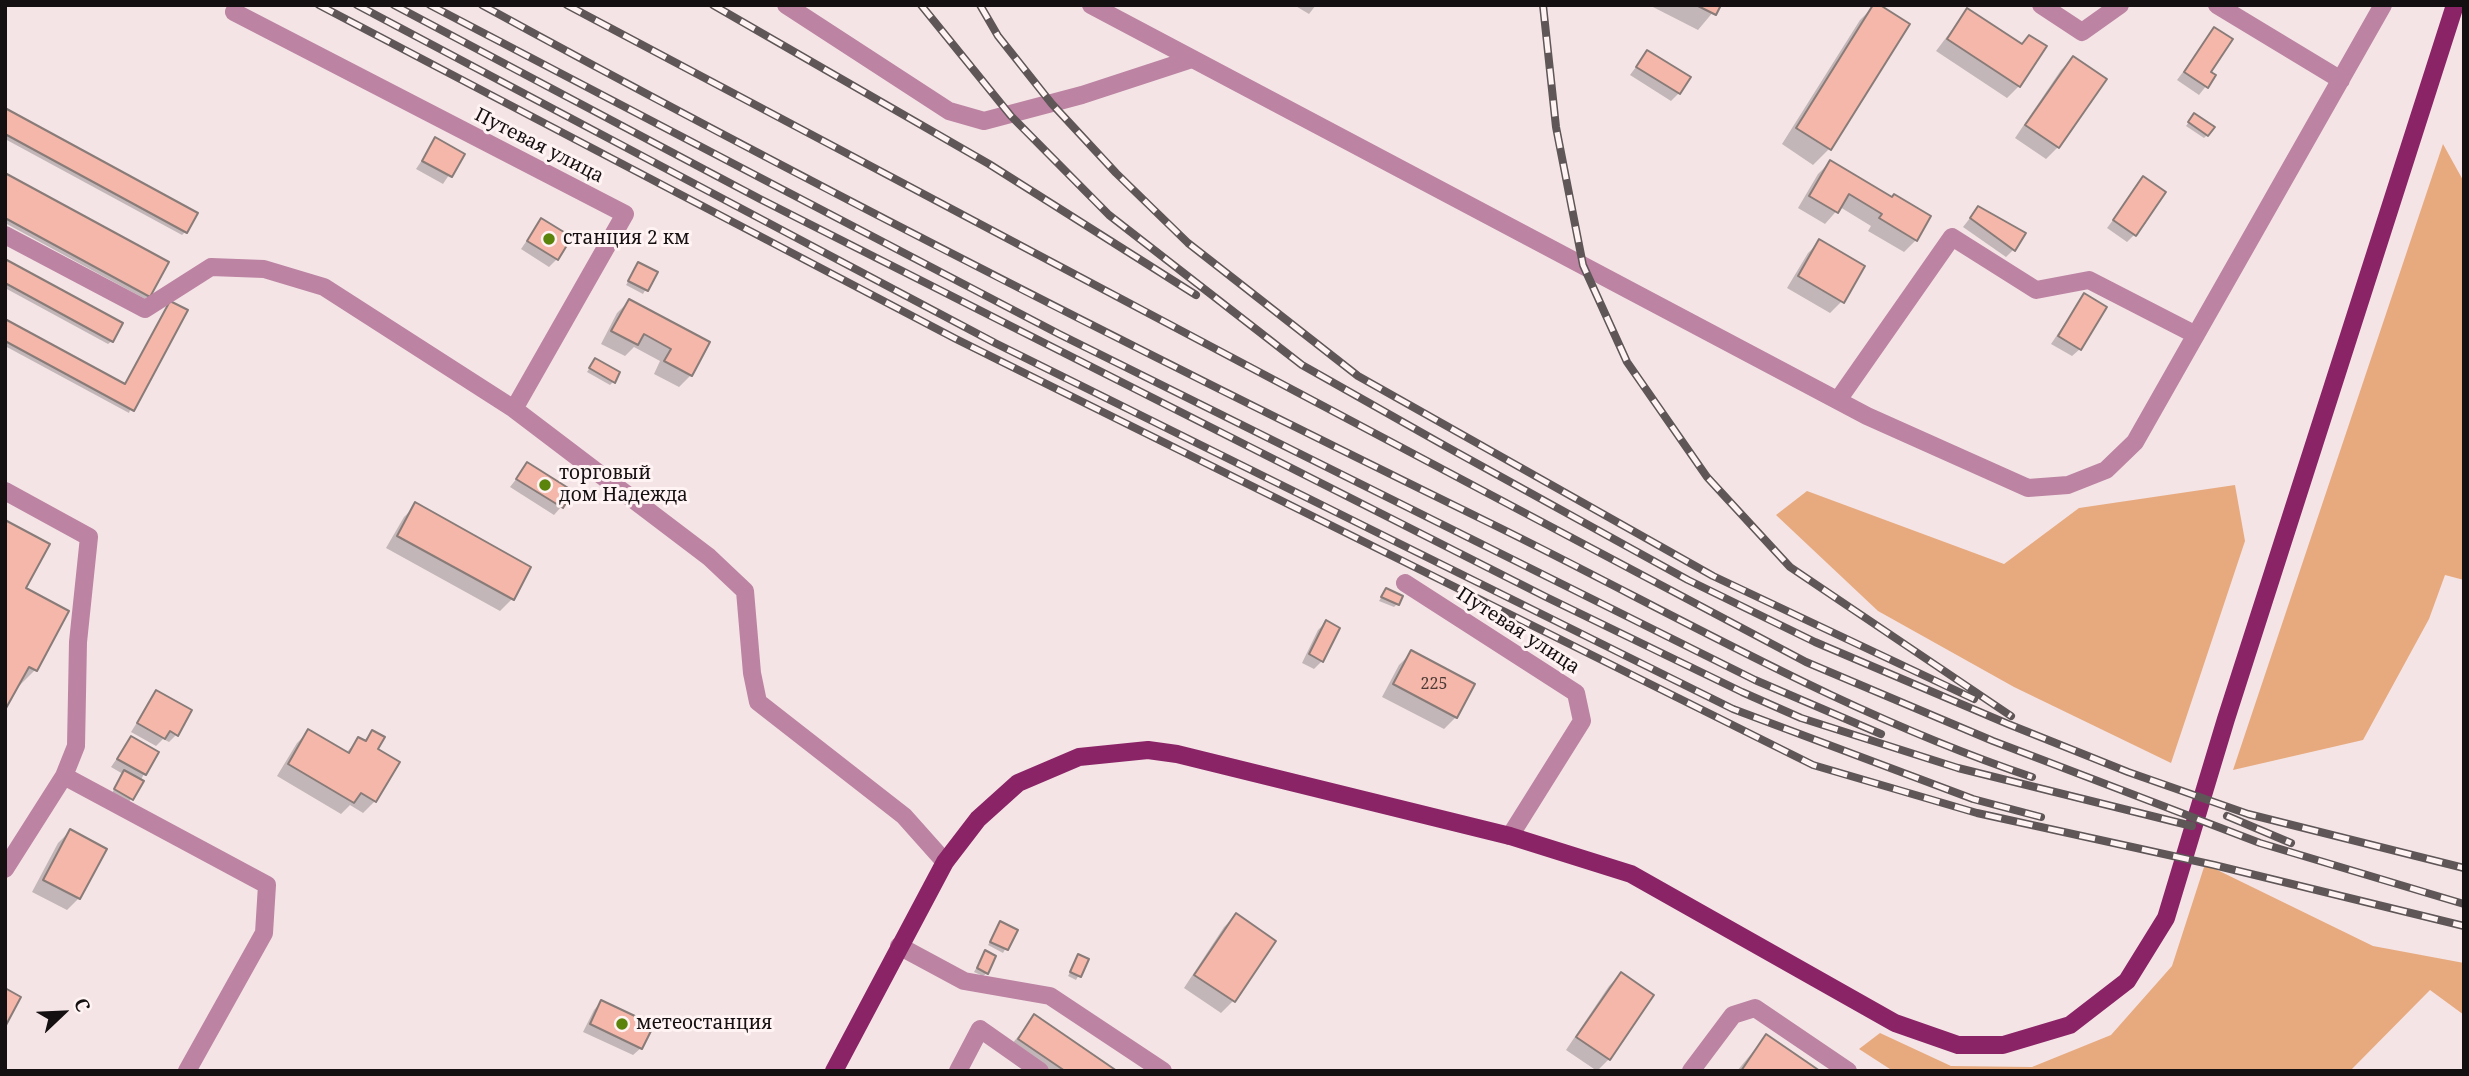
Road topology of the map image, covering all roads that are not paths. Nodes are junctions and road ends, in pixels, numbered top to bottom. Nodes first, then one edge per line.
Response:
1 (786, 5) edge
2 (1091, 5) edge
3 (2041, 5) edge
4 (2120, 5) edge
5 (2217, 5) edge
6 (2383, 5) edge
7 (2455, 5) edge
8 (233, 12) dead end
9 (1192, 59) junction
10 (2341, 80) junction
11 (5, 235) edge
12 (2196, 335) junction
13 (1838, 400) junction
14 (514, 409) junction
15 (5, 491) edge
16 (1405, 583) dead end
17 (64, 776) junction
18 (1510, 836) junction
19 (945, 862) junction
20 (5, 869) edge
21 (899, 946) junction
22 (187, 1071) edge
23 (834, 1071) edge
24 (958, 1071) edge
25 (1040, 1071) edge
26 (1163, 1071) edge
27 (1691, 1071) edge
28 (1848, 1071) edge

1 - 9 street
2 - 9 street
3 - 4 street
5 - 10 street
6 - 10 street
7 - 18 main road
8 - 14 street, Путевая улица
9 - 13 street
10 - 12 street
11 - 14 street
12 - 13 street
12 - 13 street
14 - 19 street
15 - 17 street
16 - 18 street, Путевая улица
17 - 20 street
17 - 22 street
18 - 19 main road
19 - 21 main road
21 - 23 main road
21 - 26 street
24 - 25 street
27 - 28 street

